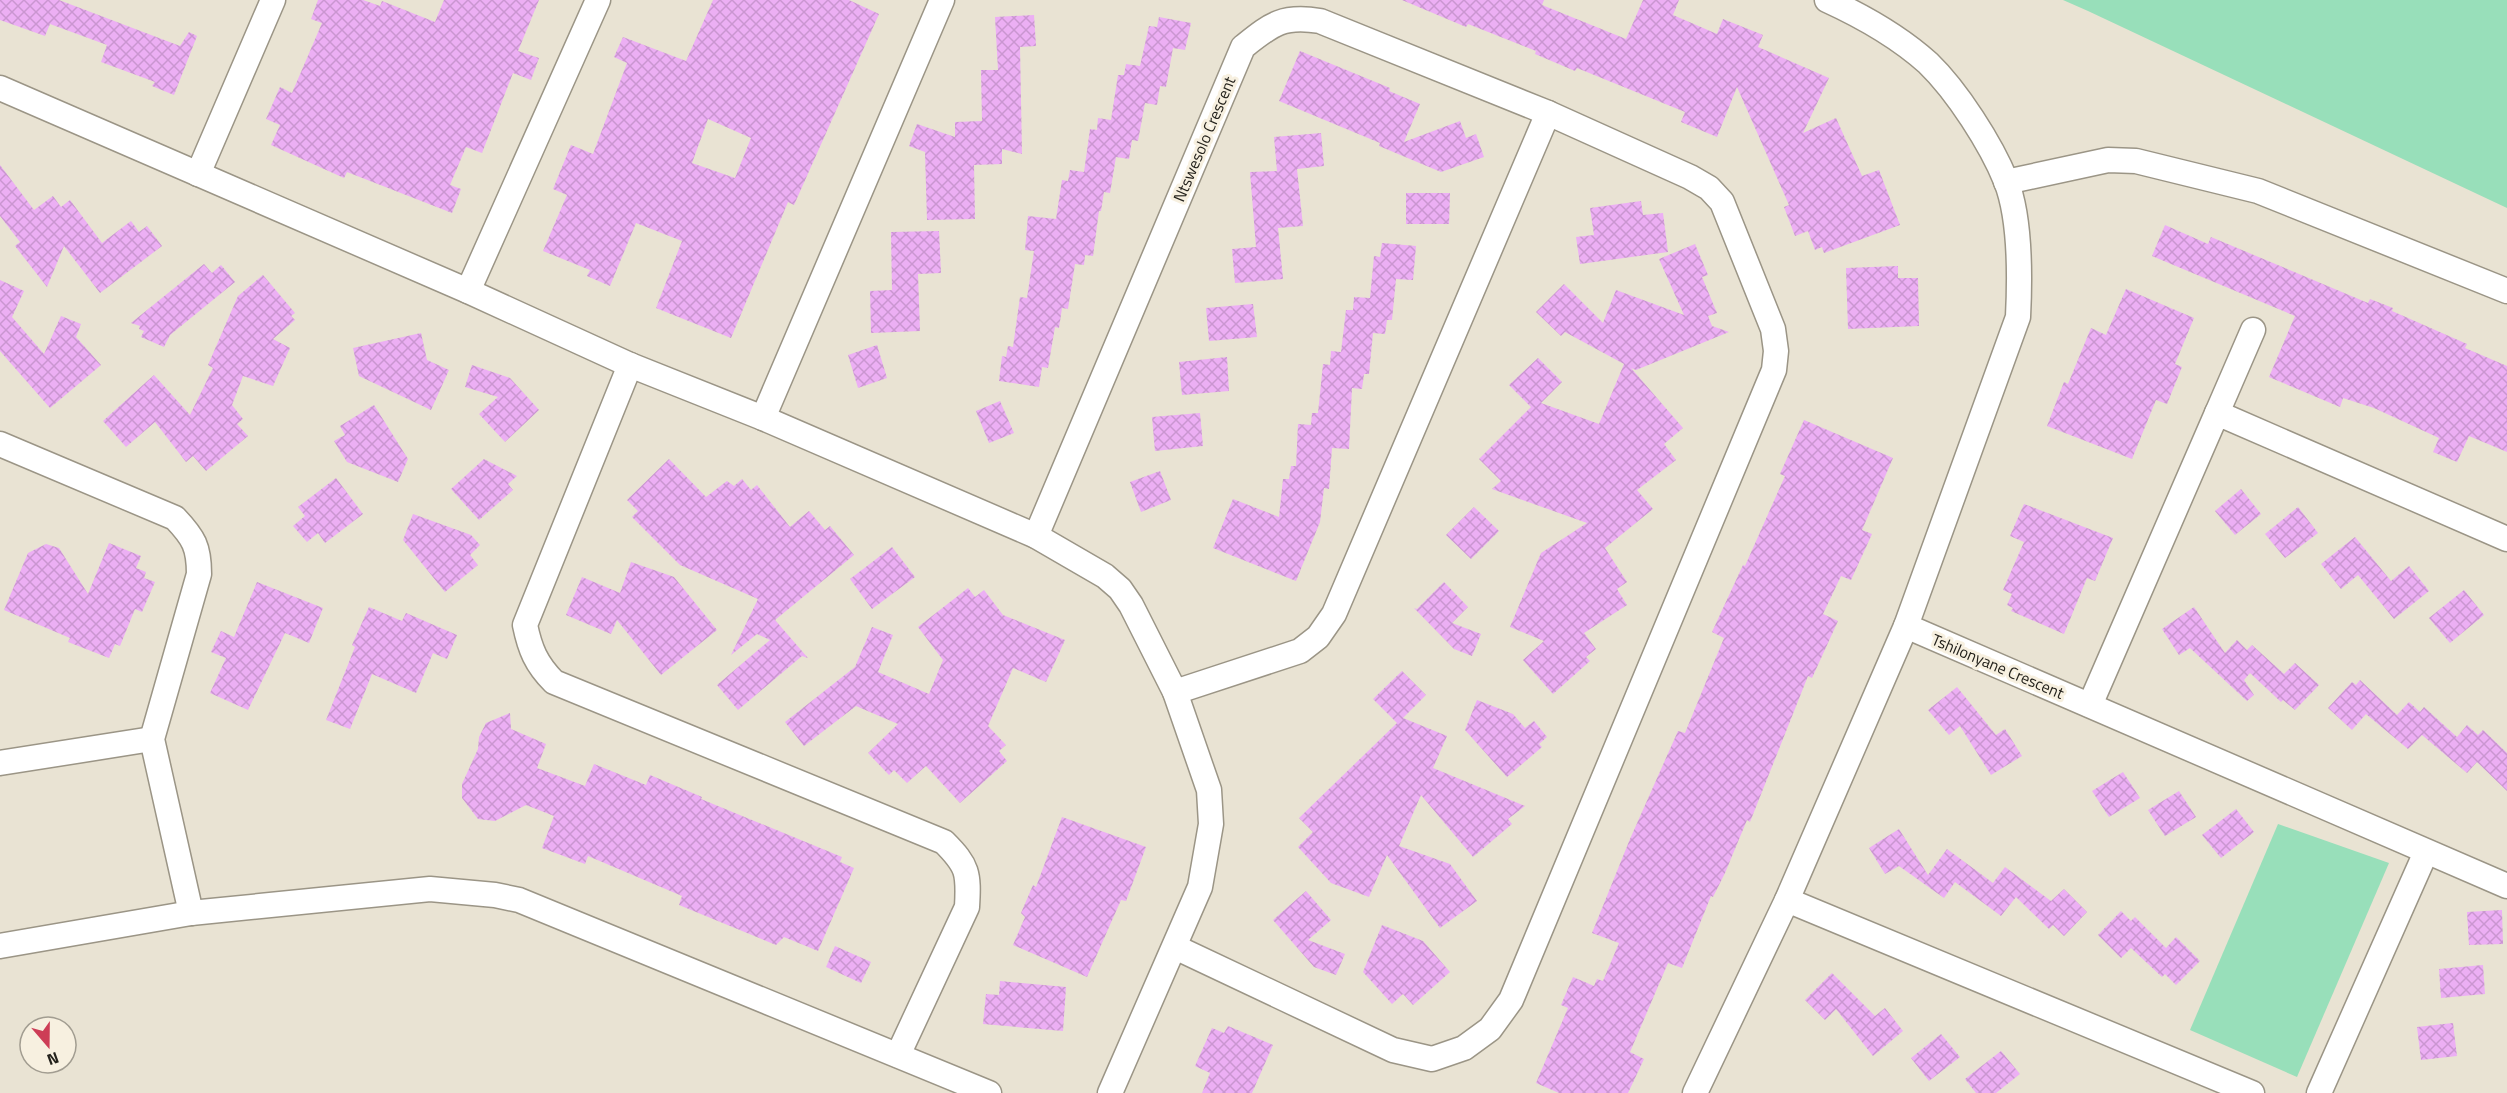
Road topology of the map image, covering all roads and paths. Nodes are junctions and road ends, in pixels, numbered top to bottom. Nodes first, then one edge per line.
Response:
1 (273, 0) edge
2 (598, 0) edge
3 (942, 0) edge
4 (1827, 0) edge
5 (0, 88) edge
6 (1548, 112) junction
7 (198, 174) junction
8 (2006, 182) junction
9 (468, 291) junction
10 (2507, 291) edge
11 (2253, 330) dead end
12 (630, 365) junction
13 (2217, 413) junction
14 (763, 418) junction
15 (0, 444) edge
16 (1036, 536) junction
17 (2507, 539) edge
18 (1905, 626) junction
19 (1175, 692) junction
20 (2090, 705) junction
21 (153, 739) junction
22 (0, 762) edge
23 (2426, 852) junction
24 (2507, 885) edge
25 (1787, 900) junction
26 (191, 913) junction
27 (0, 946) edge
28 (1175, 947) junction
29 (898, 1055) junction
30 (989, 1093) edge
31 (1110, 1093) edge
32 (1695, 1093) edge
33 (2252, 1093) edge
34 (2319, 1093) edge

1 - 7 street
2 - 9 street
3 - 14 street
4 - 8 street
5 - 7 street
6 - 16 street, Ntswesolo Crescent
6 - 19 street
6 - 28 street, Ntswesolo Crescent
7 - 9 street
8 - 10 street
8 - 18 street
9 - 12 street
11 - 13 street
12 - 14 street
12 - 29 street
13 - 17 street
13 - 20 street
14 - 16 street
15 - 21 street
16 - 19 street
18 - 20 street, Tshilonyane Crescent
18 - 25 street
19 - 28 street
20 - 23 street, Tshilonyane Crescent
21 - 22 street
21 - 26 street
23 - 24 street, Tshilonyane Crescent
23 - 34 street
25 - 32 street
25 - 33 street
26 - 27 street
26 - 29 street
28 - 31 street
29 - 30 street

